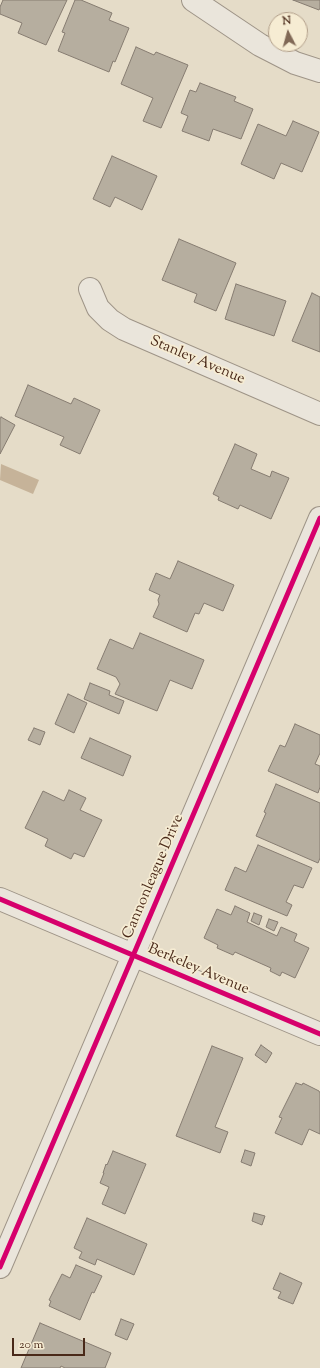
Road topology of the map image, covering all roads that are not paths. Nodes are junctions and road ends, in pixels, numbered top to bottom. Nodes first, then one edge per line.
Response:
1 (193, 0) edge
2 (320, 71) edge
3 (90, 289) dead end
4 (320, 414) edge
5 (320, 518) edge
6 (0, 899) edge
7 (134, 956) junction
8 (320, 1034) edge
9 (0, 1267) edge

1 - 2 street
3 - 4 street, Stanley Avenue
5 - 7 street, Cannonleague Drive
6 - 7 street, Berkeley Avenue
7 - 8 street, Berkeley Avenue
7 - 9 street, Cannonleague Drive

